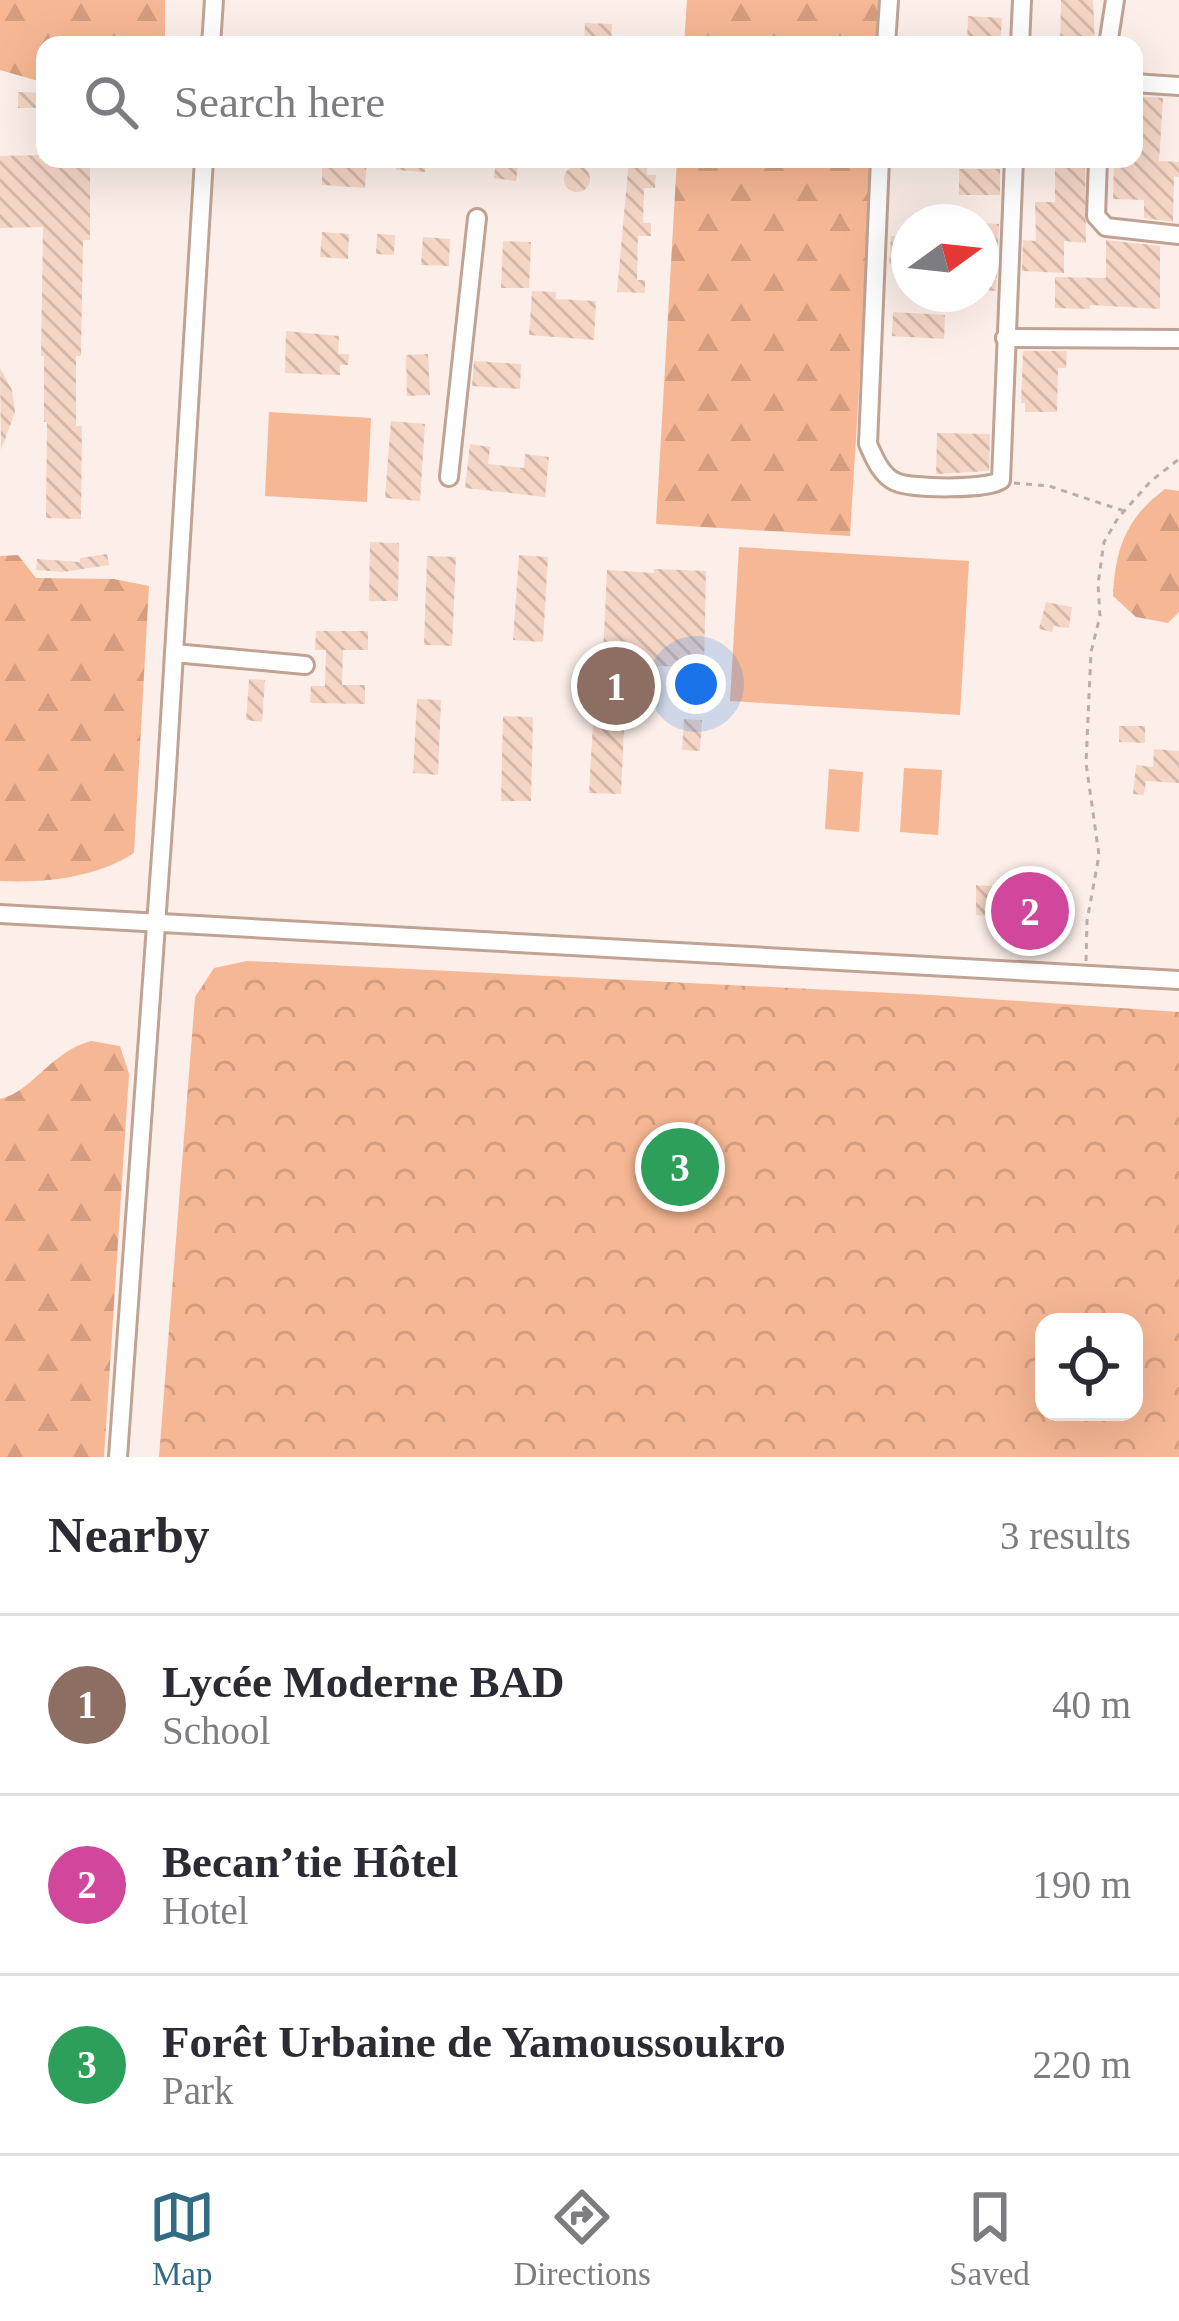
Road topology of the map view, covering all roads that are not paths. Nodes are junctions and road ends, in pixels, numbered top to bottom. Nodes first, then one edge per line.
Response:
1 (214, 0) edge
2 (889, 0) edge
3 (1022, 0) edge
4 (1115, 0) edge
5 (212, 36) edge
6 (887, 36) edge
7 (1020, 36) edge
8 (1109, 36) edge
9 (1143, 84) edge
10 (1179, 86) edge
11 (203, 168) edge
12 (880, 168) edge
13 (1014, 168) edge
14 (1098, 168) edge
15 (477, 218) dead end
16 (1179, 235) edge
17 (1005, 338) junction
18 (1179, 339) edge
19 (449, 477) dead end
20 (174, 652) junction
21 (305, 665) dead end
22 (0, 914) edge
23 (155, 923) junction
24 (1179, 980) edge
25 (118, 1457) edge

1 - 5 street
2 - 6 street
3 - 7 street
4 - 8 street
9 - 10 street
11 - 20 street
12 - 17 street
13 - 17 street
14 - 16 street
15 - 19 street
17 - 18 street
20 - 21 street
20 - 23 street
22 - 23 street
23 - 24 street
23 - 25 street

